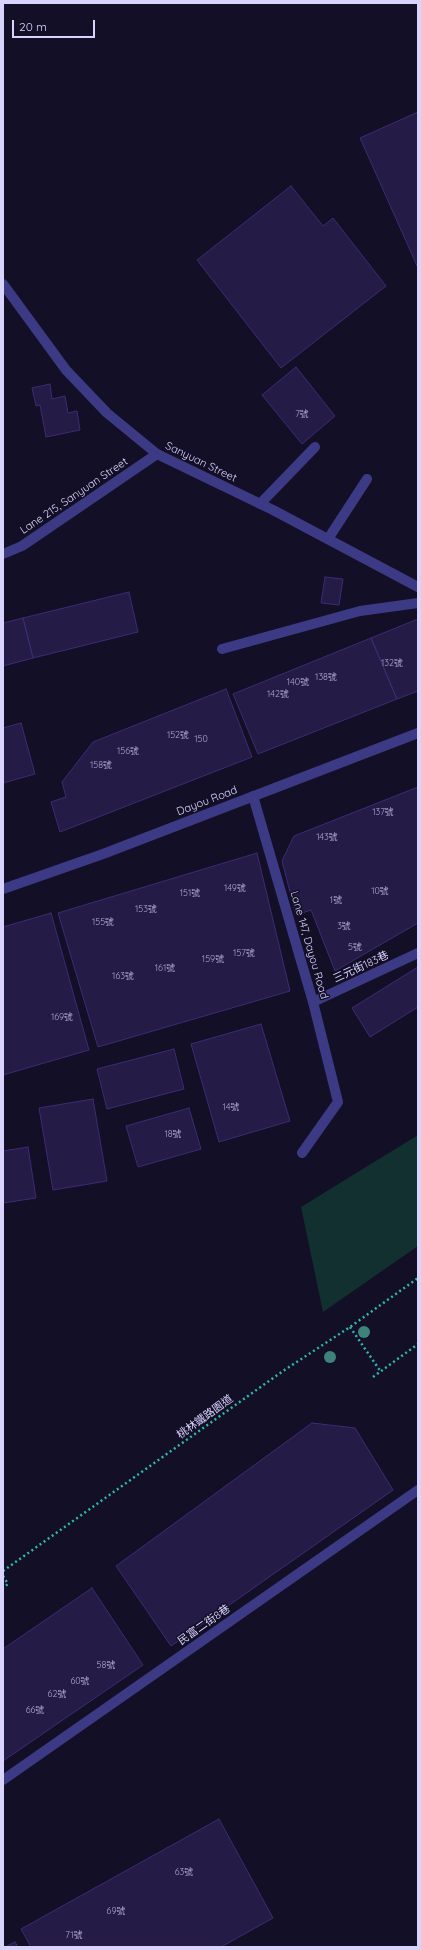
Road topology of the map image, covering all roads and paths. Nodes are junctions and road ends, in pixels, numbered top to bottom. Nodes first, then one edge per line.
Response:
1 (3, 284) edge
2 (315, 447) dead end
3 (157, 454) junction
4 (367, 479) dead end
5 (260, 504) junction
6 (328, 540) junction
7 (3, 554) edge
8 (418, 587) edge
9 (418, 603) edge
10 (222, 649) dead end
11 (418, 733) edge
12 (253, 796) junction
13 (3, 889) edge
14 (418, 952) edge
15 (313, 1002) junction
16 (302, 1153) dead end
17 (418, 1278) edge
18 (350, 1327) junction
19 (418, 1344) edge
20 (381, 1372) junction
21 (373, 1377) dead end
22 (418, 1490) edge
23 (3, 1571) edge
24 (3, 1576) edge
25 (3, 1588) edge
26 (3, 1780) edge

1 - 3 street, Sanyuan Street
2 - 5 street
3 - 5 street, Sanyuan Street
3 - 7 street, Lane 215, Sanyuan Street
4 - 6 street
5 - 6 street, Sanyuan Street
6 - 8 street, Sanyuan Street
9 - 10 street
11 - 12 street, Dayou Road
12 - 13 street, Dayou Road
12 - 15 street, Lane 147, Dayou Road
14 - 15 street, 三元街183巷
15 - 16 street, Lane 147, Dayou Road
17 - 18 path, 桃林鐵路園道
18 - 20 path
18 - 23 path, 桃林鐵路園道
19 - 20 path
20 - 21 path
22 - 26 street, 民富二街8巷
24 - 25 path

